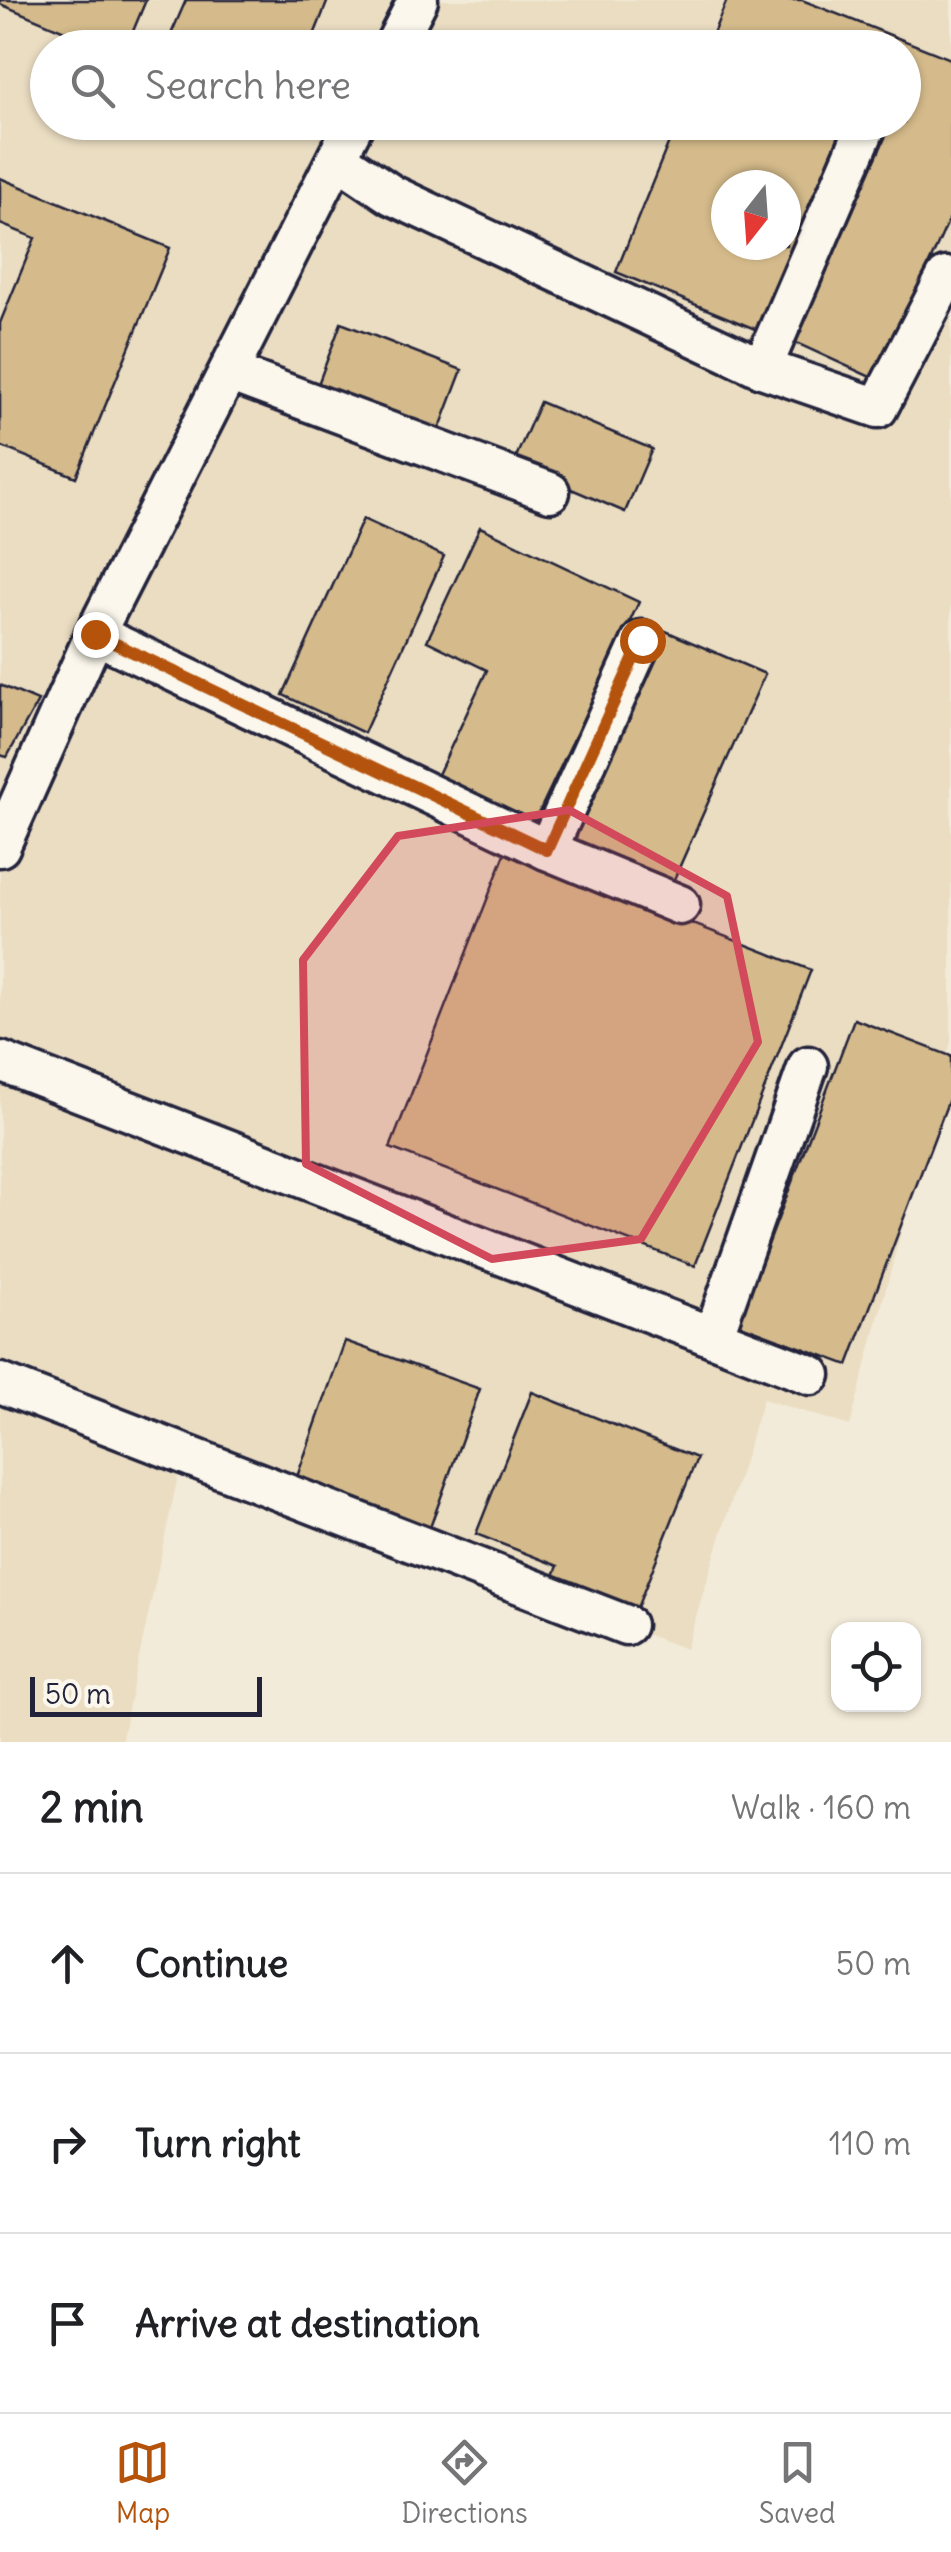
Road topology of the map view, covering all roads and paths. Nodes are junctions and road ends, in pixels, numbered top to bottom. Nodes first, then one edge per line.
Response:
1 (418, 0) edge
2 (403, 30) edge
3 (346, 140) edge
4 (860, 140) edge
5 (337, 158) junction
6 (946, 278) dead end
7 (762, 368) junction
8 (229, 372) junction
9 (550, 492) dead end
10 (95, 634) junction
11 (642, 640) dead end
12 (0, 846) edge
13 (547, 850) junction
14 (680, 905) dead end
15 (0, 1061) edge
16 (808, 1066) dead end
17 (713, 1337) junction
18 (811, 1375) dead end
19 (0, 1383) edge
20 (626, 1624) dead end

1 - 2 street
3 - 5 street
4 - 7 street
5 - 7 street
5 - 8 street
6 - 7 street
8 - 9 street
8 - 10 street
10 - 12 street
10 - 13 street
11 - 13 street
13 - 14 street
15 - 17 street
16 - 17 street
17 - 18 street
19 - 20 street

